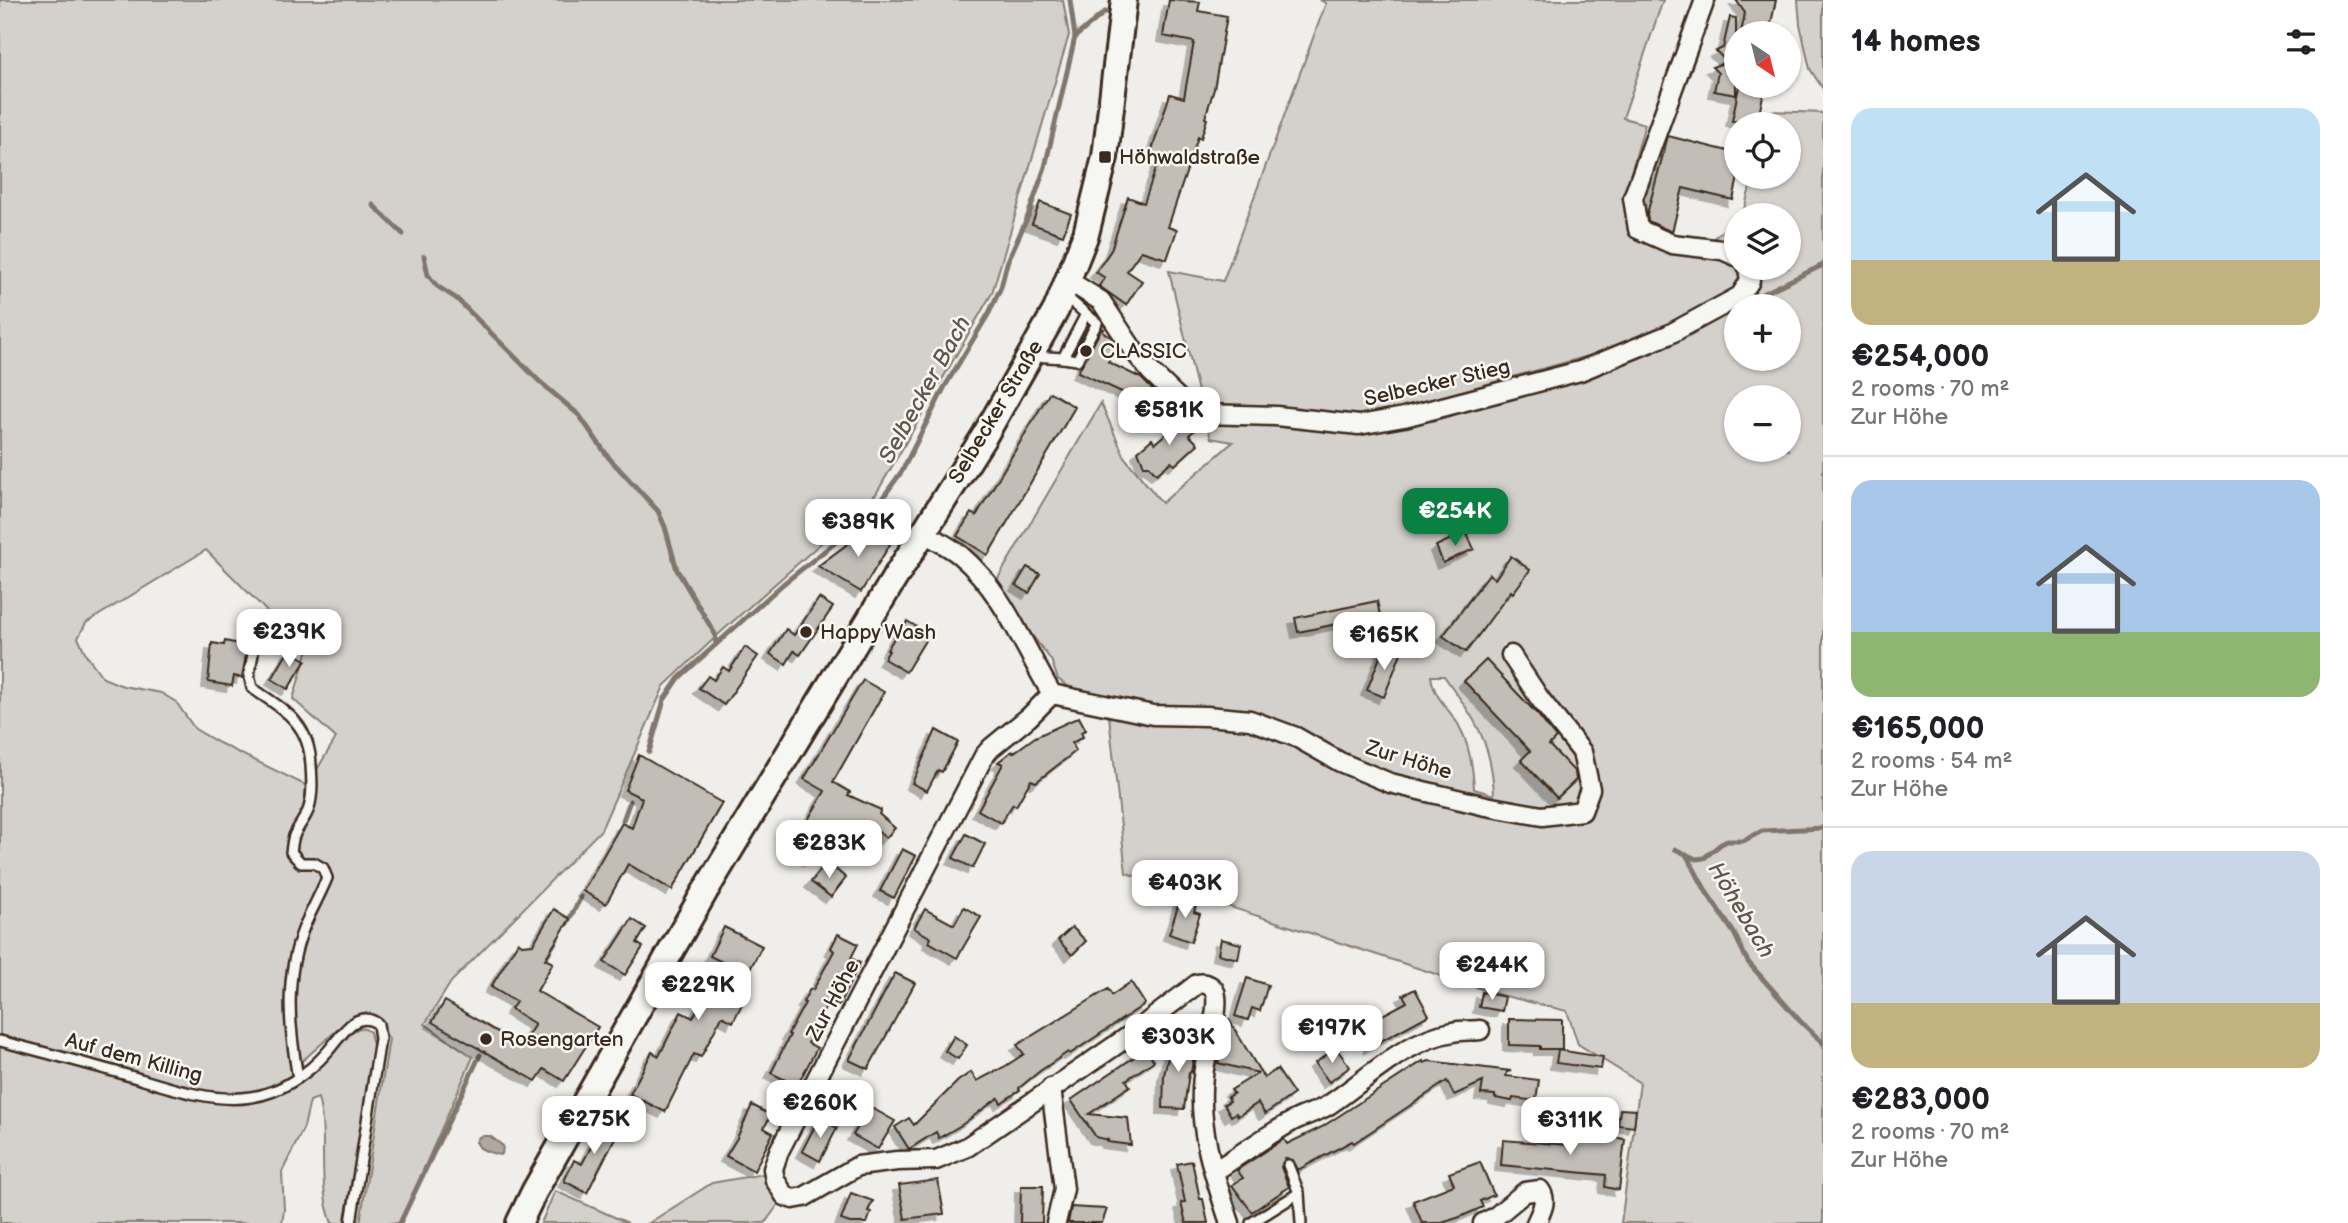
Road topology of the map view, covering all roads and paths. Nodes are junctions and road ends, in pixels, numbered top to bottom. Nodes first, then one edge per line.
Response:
1 (1124, 0) edge
2 (1705, 0) edge
3 (1724, 251) edge
4 (1750, 280) edge
5 (1066, 288) junction
6 (1086, 314) junction
7 (1031, 356) junction
8 (1063, 358) junction
9 (923, 532) junction
10 (253, 654) dead end
11 (1511, 654) dead end
12 (1052, 694) junction
13 (1480, 1030) dead end
14 (0, 1041) edge
15 (298, 1078) junction
16 (1051, 1088) junction
17 (1288, 1165) dead end
18 (1215, 1171) junction
19 (1299, 1193) junction
20 (351, 1223) edge
21 (519, 1223) edge
22 (1056, 1223) edge
23 (1230, 1223) edge
24 (1251, 1223) edge
25 (1301, 1223) edge
26 (1483, 1223) edge
27 (1536, 1223) edge

1 - 5 main road, Selbecker Straße
2 - 3 street
4 - 5 street, Selbecker Stieg
5 - 6 lane
5 - 7 main road, Selbecker Straße
6 - 8 lane
6 - 8 lane
7 - 8 lane
7 - 9 main road, Selbecker Straße
9 - 12 street
9 - 21 main road, Selbecker Straße
10 - 15 lane
11 - 12 street, Zur Höhe
12 - 16 street, Zur Höhe
13 - 18 street
14 - 15 lane, Auf dem Killing
15 - 20 lane, Auf dem Killing
16 - 18 street, Zur Höhe
16 - 22 street
17 - 19 lane
18 - 23 street, Zur Höhe
19 - 24 lane
19 - 25 lane
26 - 27 street

